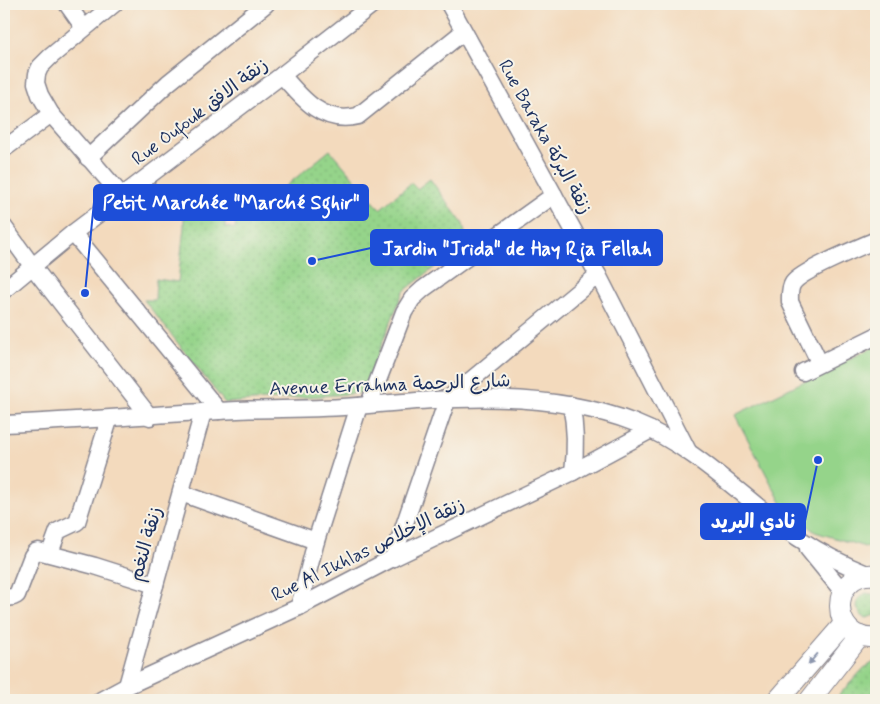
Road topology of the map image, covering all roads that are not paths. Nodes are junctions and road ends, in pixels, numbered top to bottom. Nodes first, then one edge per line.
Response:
1 (67, 4) edge
2 (114, 4) edge
3 (266, 4) edge
4 (373, 4) edge
5 (448, 4) edge
6 (84, 28) junction
7 (464, 32) junction
8 (282, 75) junction
9 (51, 114) junction
10 (4, 149) edge
11 (88, 158) junction
12 (554, 195) junction
13 (122, 196) junction
14 (4, 227) edge
15 (73, 233) junction
16 (876, 240) edge
17 (33, 267) junction
18 (598, 275) junction
19 (4, 290) edge
20 (876, 336) edge
21 (819, 362) junction
22 (803, 372) dead end
23 (447, 400) junction
24 (364, 405) junction
25 (571, 406) junction
26 (211, 412) junction
27 (150, 416) junction
28 (109, 420) junction
29 (4, 424) edge
30 (651, 430) junction
31 (688, 451) junction
32 (573, 472) junction
33 (181, 493) junction
34 (798, 538) junction
35 (316, 541) junction
36 (50, 554) junction
37 (393, 558) junction
38 (873, 575) edge
39 (155, 585) junction
40 (843, 592) junction
41 (4, 598) edge
42 (299, 607) junction
43 (844, 624) junction
44 (868, 637) edge
45 (127, 686) junction
46 (101, 700) edge
47 (778, 700) edge
48 (810, 700) edge

1 - 6 street
2 - 6 street
3 - 11 street
4 - 8 street, Rue Oufouk زنقة الافق
5 - 7 street, Rue Baraka زنقة البركة
6 - 9 street
7 - 8 street
7 - 12 street, Rue Baraka زنقة البركة
8 - 13 street, Rue Oufouk زنقة الافق
9 - 10 street
9 - 11 street
11 - 13 street
12 - 18 street, Rue Baraka زنقة البركة
12 - 24 street
13 - 15 street, Rue Oufouk زنقة الافق
14 - 17 street
15 - 17 street, Rue Oufouk زنقة الافق
15 - 26 street
16 - 21 street
17 - 19 street, Rue Oufouk زنقة الافق
17 - 27 street
18 - 23 street
18 - 31 street, Rue Baraka زنقة البركة
20 - 21 street
21 - 22 street
23 - 24 street, Avenue Errahma شارع الرحمة
23 - 25 street, Avenue Errahma شارع الرحمة
23 - 37 street
24 - 26 street, Avenue Errahma شارع الرحمة
24 - 35 street
25 - 30 street, Avenue Errahma شارع الرحمة
25 - 32 street
26 - 27 street, Avenue Errahma شارع الرحمة
26 - 33 street, زنقة النغم
27 - 28 street, Avenue Errahma شارع الرحمة
28 - 29 street, Avenue Errahma شارع الرحمة
28 - 36 street
30 - 31 street, Avenue Errahma شارع الرحمة
30 - 32 street, Rue Al Ikhlas زنقة الإخلاص
31 - 34 street, Avenue Errahma شارع الرحمة
32 - 37 street, Rue Al Ikhlas زنقة الإخلاص
33 - 35 street
33 - 39 street, زنقة النغم
34 - 38 street, Avenue Errahma شارع الرحمة
34 - 40 street, Avenue Errahma شارع الرحمة
35 - 42 street
36 - 39 street
36 - 41 street
37 - 42 street, Rue Al Ikhlas زنقة الإخلاص
38 - 40 main road
39 - 45 street, زنقة النغم
40 - 43 main road
42 - 45 street, Rue Al Ikhlas زنقة الإخلاص
43 - 44 main road
43 -> 47 main road
44 - 48 main road
45 - 46 street, Rue Al Ikhlas زنقة الإخلاص

